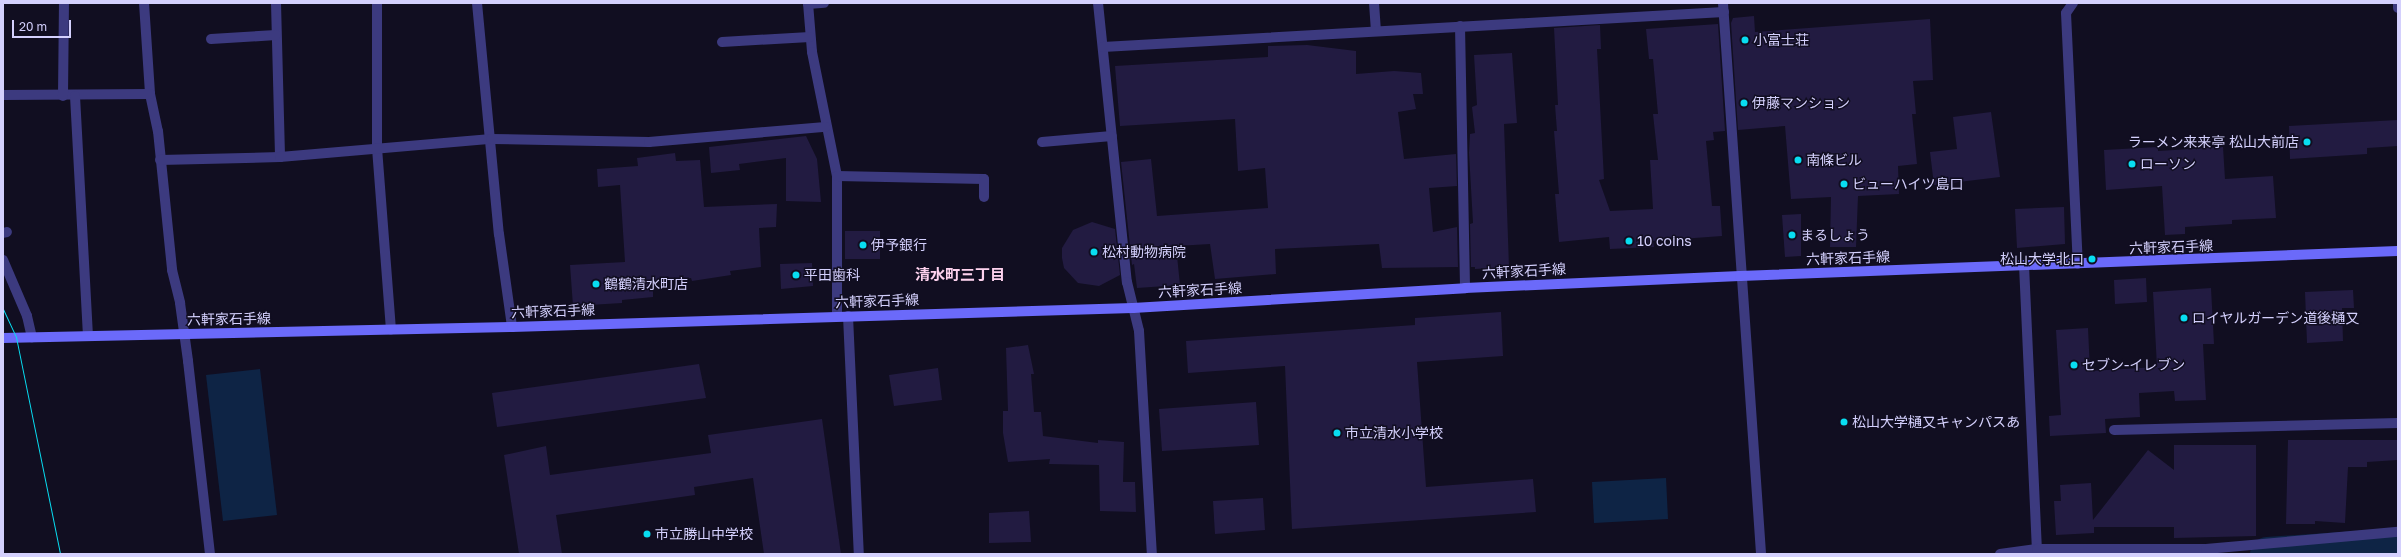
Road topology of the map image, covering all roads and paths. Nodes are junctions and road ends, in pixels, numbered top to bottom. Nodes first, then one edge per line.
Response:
1 (64, 3) edge
2 (144, 3) edge
3 (276, 3) edge
4 (377, 3) edge
5 (477, 3) edge
6 (824, 3) edge
7 (1098, 3) edge
8 (1374, 3) edge
9 (2073, 3) edge
10 (2398, 3) edge
11 (808, 4) edge
12 (1723, 7) edge
13 (2398, 8) edge
14 (1460, 26) junction
15 (1376, 31) junction
16 (276, 35) junction
17 (810, 37) junction
18 (211, 39) dead end
19 (722, 42) dead end
20 (1103, 47) junction
21 (150, 94) junction
22 (3, 95) edge
23 (63, 96) junction
24 (75, 96) junction
25 (825, 127) junction
26 (1112, 136) junction
27 (491, 139) junction
28 (1042, 142) dead end
29 (377, 148) junction
30 (280, 157) junction
31 (160, 160) junction
32 (837, 176) junction
33 (984, 197) dead end
34 (2398, 251) edge
35 (3, 260) edge
36 (2078, 264) junction
37 (2024, 265) junction
38 (1740, 276) junction
39 (1465, 288) junction
40 (1133, 308) junction
41 (842, 316) junction
42 (512, 326) junction
43 (391, 329) junction
44 (184, 334) junction
45 (88, 335) junction
46 (32, 337) junction
47 (3, 338) edge
48 (2398, 423) edge
49 (2114, 430) dead end
50 (2398, 532) edge
51 (2037, 552) edge
52 (210, 554) edge
53 (859, 554) edge
54 (1152, 554) edge
55 (1761, 554) edge
56 (2000, 554) edge

1 - 23 street
2 - 21 street
3 - 16 street
4 - 29 street
5 - 27 street
6 - 11 street
7 - 20 street
8 - 15 street
9 - 36 street
10 - 13 street
11 - 17 street
12 - 14 street
12 - 38 street
14 - 15 street
14 - 39 street
15 - 20 street
16 - 18 street
16 - 30 street
17 - 19 street
17 - 25 street
20 - 26 street
21 - 24 street
21 - 31 street
22 - 23 street
23 - 24 street
24 - 45 street
25 - 27 street
25 - 32 street
26 - 28 street
26 - 40 street
27 - 29 street
27 - 42 street
29 - 30 street
29 - 43 street
30 - 31 street
31 - 44 street
32 - 33 street
32 - 41 street
34 - 36 main road, 六軒家石手線
35 - 46 street
36 - 37 main road, 六軒家石手線
37 - 38 main road, 六軒家石手線
37 - 51 street
38 - 39 main road, 六軒家石手線
38 - 55 street
39 - 40 main road, 六軒家石手線
40 - 41 main road, 六軒家石手線
40 - 54 street
41 - 42 main road, 六軒家石手線
41 - 53 street
42 - 43 main road, 六軒家石手線
43 - 44 main road, 六軒家石手線
44 - 45 main road, 六軒家石手線
44 - 52 street
45 - 46 main road, 六軒家石手線
46 - 47 main road, 六軒家石手線
48 - 49 street
50 - 51 street
51 - 56 street

